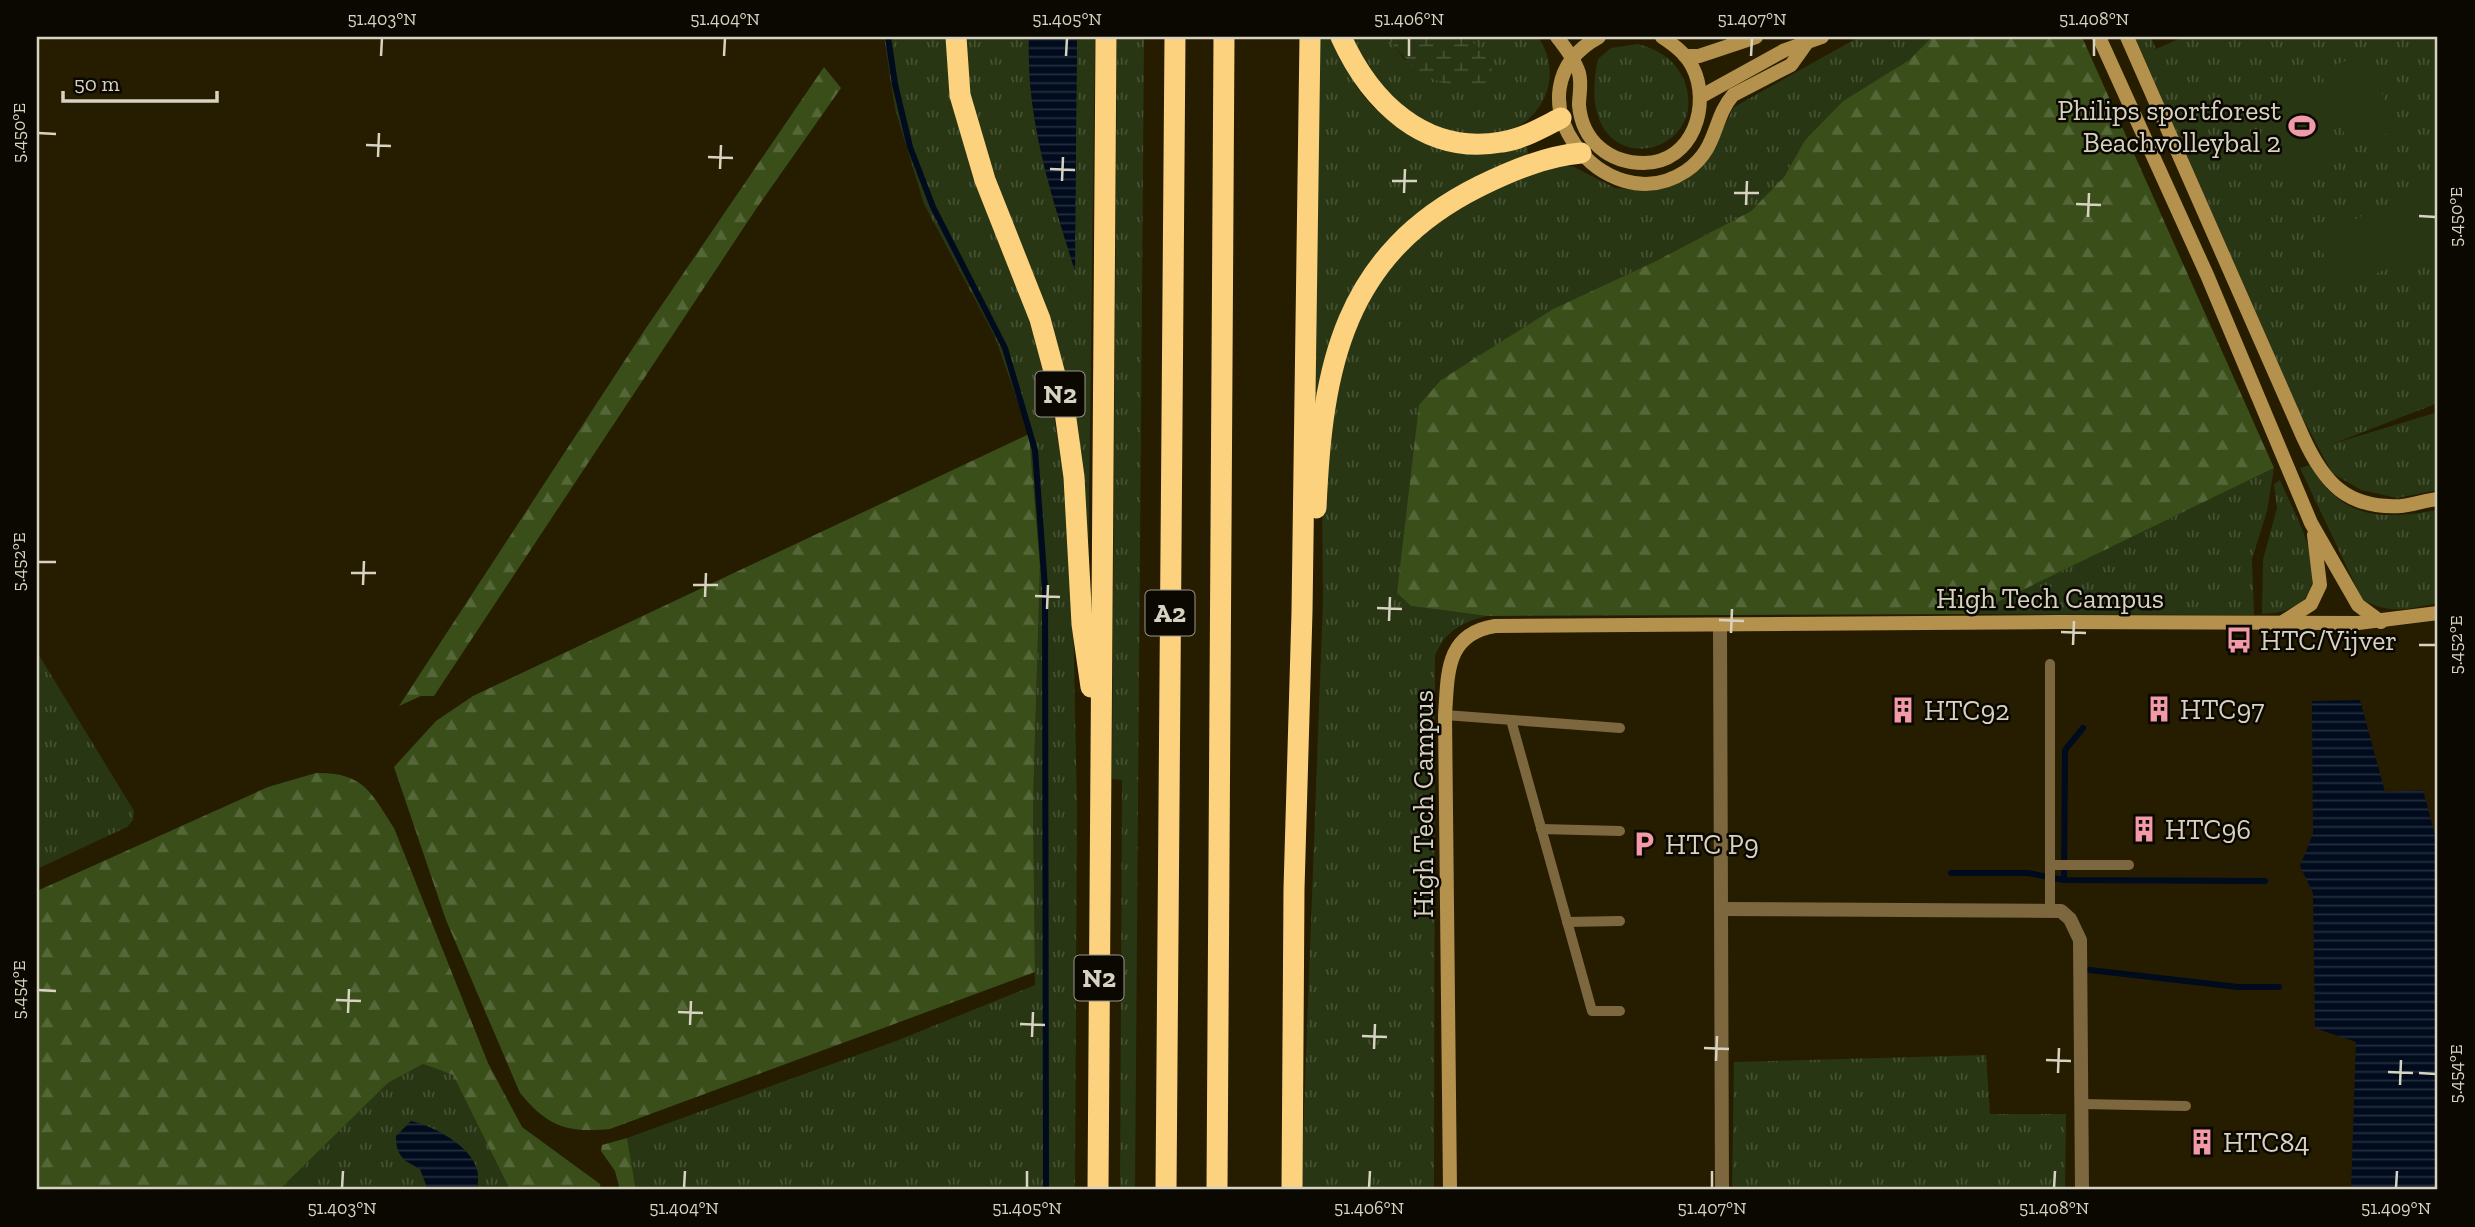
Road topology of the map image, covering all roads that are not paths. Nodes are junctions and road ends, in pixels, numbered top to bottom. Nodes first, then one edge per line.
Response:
1 (956, 37) edge
2 (1106, 37) edge
3 (1175, 37) edge
4 (1224, 37) edge
5 (1310, 37) edge
6 (1341, 37) edge
7 (1557, 37) edge
8 (1599, 37) edge
9 (1662, 37) edge
10 (1756, 37) edge
11 (1822, 37) edge
12 (2099, 37) edge
13 (2127, 37) edge
14 (1806, 44) junction
15 (1685, 56) junction
16 (1572, 59) junction
17 (1700, 97) junction
18 (1561, 118) junction
19 (1590, 151) junction
20 (2438, 499) edge
21 (2311, 523) junction
22 (1302, 612) junction
23 (2438, 614) edge
24 (2282, 622) junction
25 (2381, 622) junction
26 (1720, 626) junction
27 (2050, 664) dead end
28 (1445, 715) junction
29 (1511, 720) junction
30 (1620, 728) dead end
31 (1101, 765) junction
32 (1541, 829) junction
33 (1620, 831) dead end
34 (2052, 865) junction
35 (2129, 865) dead end
36 (1721, 909) junction
37 (2050, 910) junction
38 (1620, 921) dead end
39 (1567, 922) junction
40 (1620, 1011) dead end
41 (2082, 1104) junction
42 (2186, 1106) dead end
43 (1098, 1190) edge
44 (1166, 1190) edge
45 (1217, 1190) edge
46 (1292, 1190) edge
47 (1450, 1190) edge
48 (1721, 1190) edge
49 (2082, 1190) edge

1 - 31 highway, N2
2 - 31 highway, N2
3 - 44 highway, A2
4 - 45 highway, A2
5 - 22 highway
6 - 18 highway
7 - 16 street
8 - 16 street
9 - 15 street
10 - 15 street
11 - 14 street
12 - 21 street
13 - 20 street
14 - 17 street
14 - 19 street
15 - 17 street
16 - 18 street
16 - 19 street
17 - 19 street
18 - 19 street
19 - 22 highway
21 - 24 street
21 - 25 street
22 - 46 highway
23 - 25 street, High Tech Campus
24 - 25 street, High Tech Campus
24 - 26 street, High Tech Campus
26 - 28 street, High Tech Campus
26 - 36 street
27 - 34 lane
28 - 29 lane
28 - 47 street, High Tech Campus
29 - 30 lane
29 - 32 lane
31 - 43 highway, N2
32 - 33 lane
32 - 39 lane
34 - 35 lane
34 - 37 lane
36 - 37 street
36 - 48 street
37 - 41 street
38 - 39 lane
39 - 40 lane
41 - 42 lane
41 - 49 street

